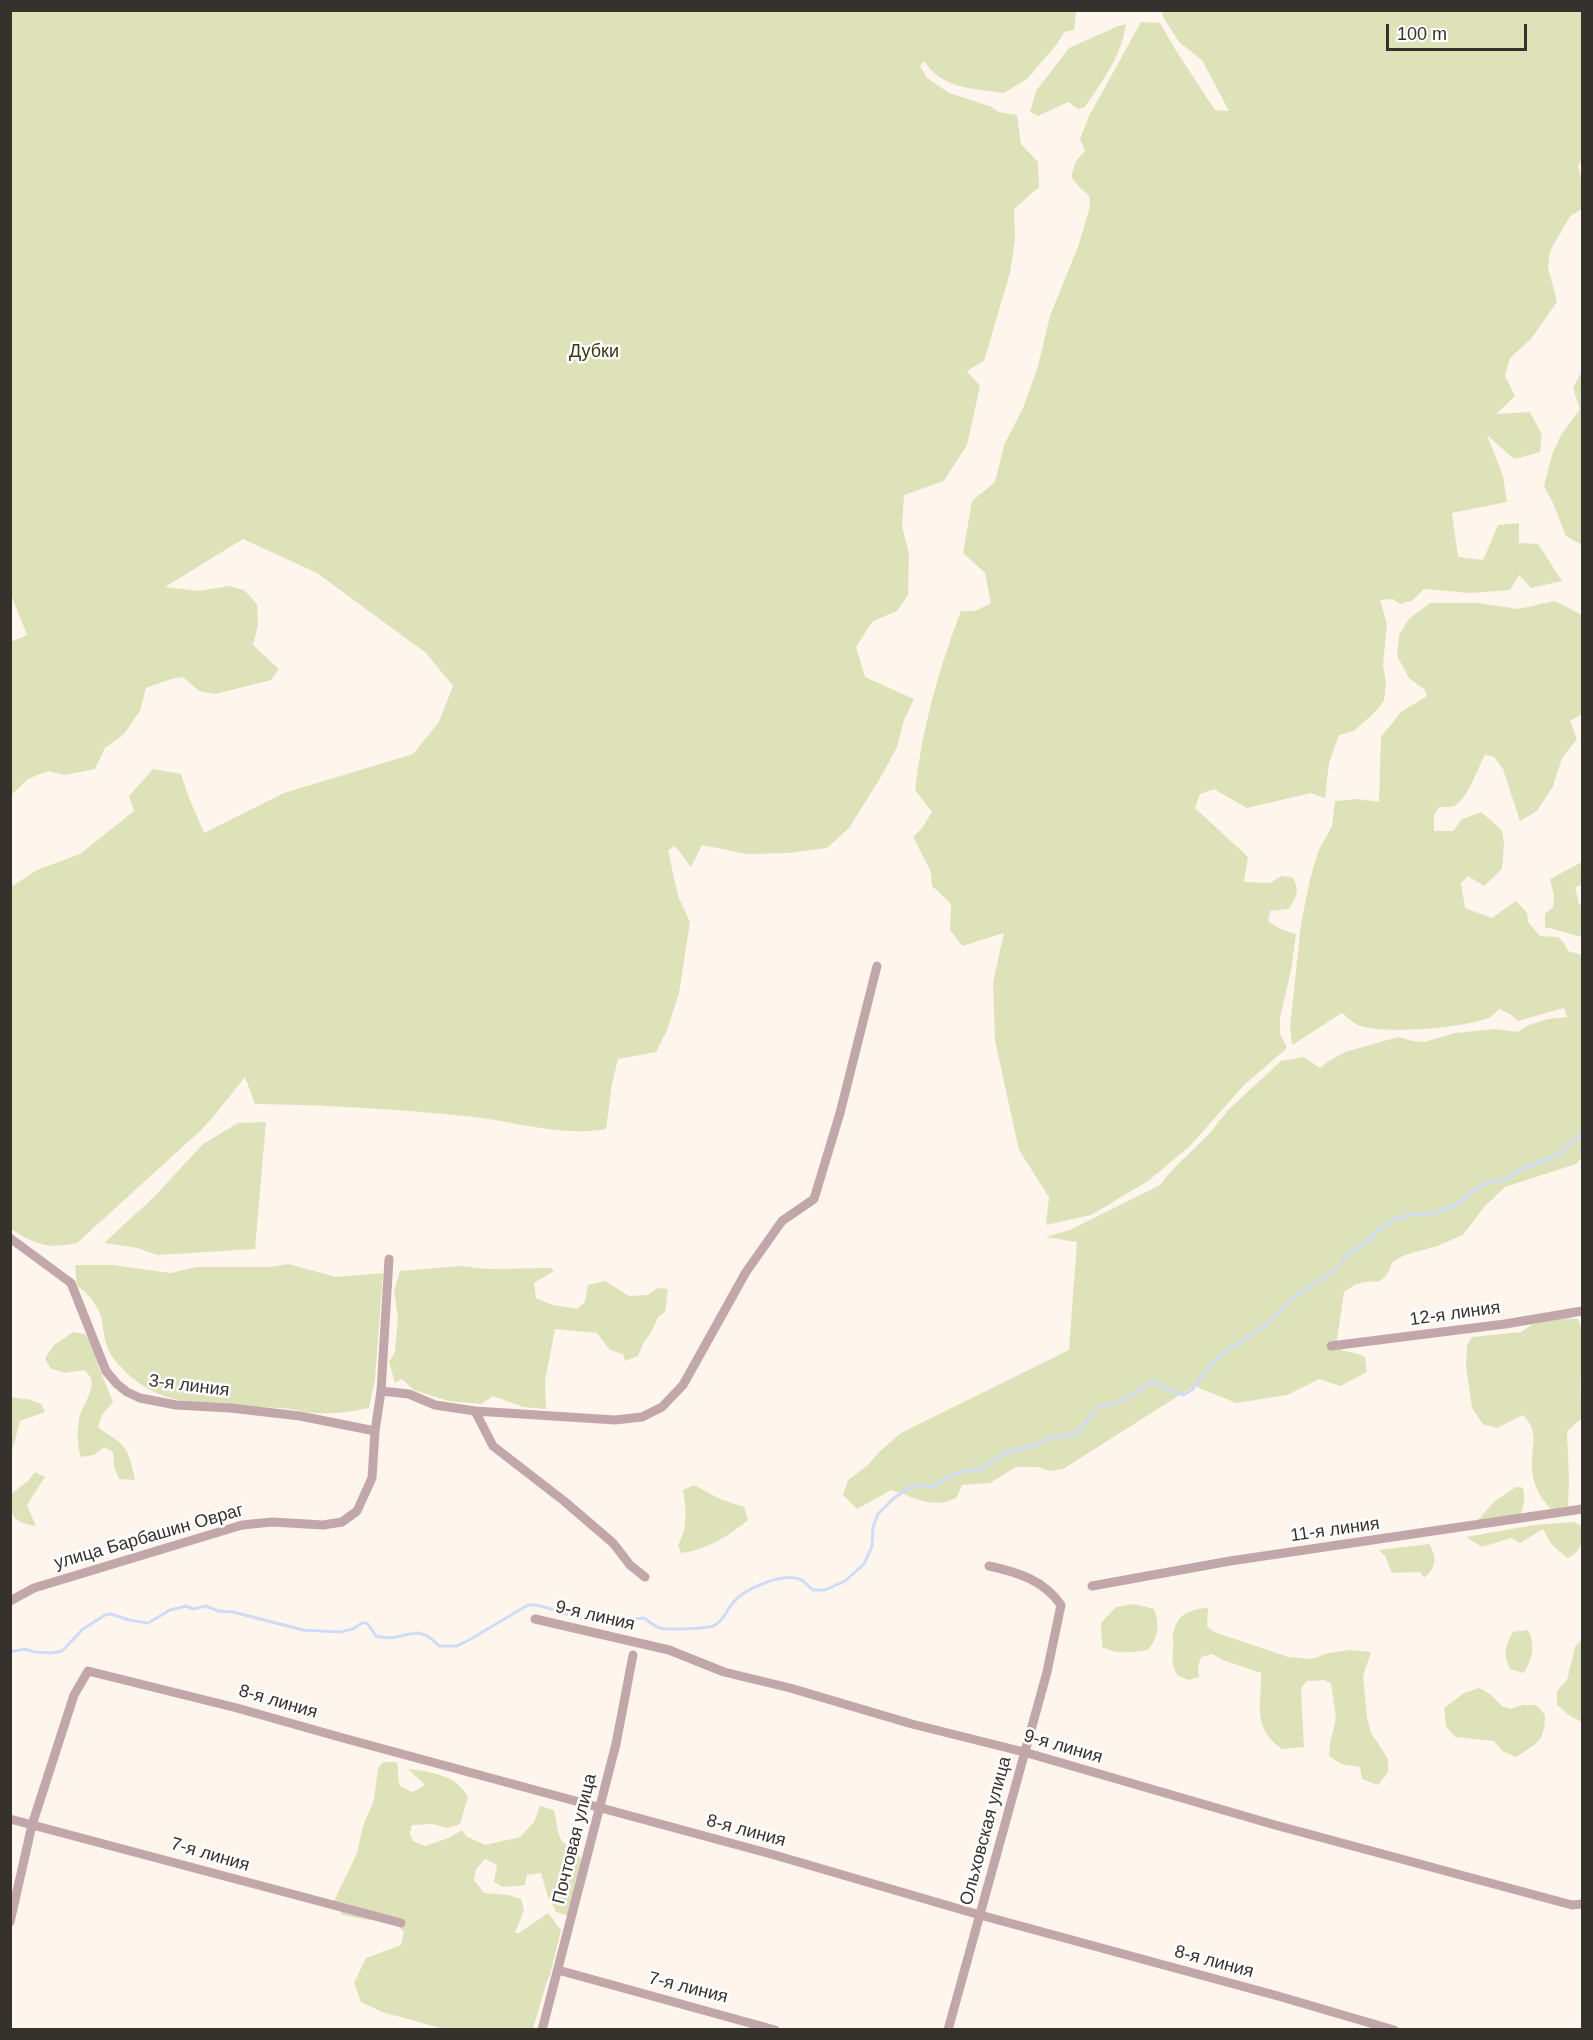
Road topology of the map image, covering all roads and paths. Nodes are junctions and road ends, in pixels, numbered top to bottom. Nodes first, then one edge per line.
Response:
1 (877, 966) dead end
2 (10, 1238) edge
3 (388, 1259) dead end
4 (1582, 1311) edge
5 (1330, 1346) dead end
6 (381, 1391) junction
7 (475, 1412) junction
8 (375, 1431) junction
9 (1582, 1509) edge
10 (990, 1566) dead end
11 (645, 1577) dead end
12 (1092, 1586) dead end
13 (10, 1601) edge
14 (535, 1619) dead end
15 (633, 1654) dead end
16 (1024, 1752) junction
17 (599, 1808) junction
18 (10, 1819) edge
19 (32, 1825) junction
20 (1582, 1904) edge
21 (980, 1915) junction
22 (10, 1922) edge
23 (401, 1923) dead end
24 (558, 1970) junction
25 (542, 2030) edge
26 (775, 2030) edge
27 (948, 2030) edge
28 (1394, 2030) edge

1 - 7 street
2 - 8 street, 3-я линия
3 - 6 street, улица Барбашин Овраг
4 - 5 street, 12-я линия
6 - 7 street
6 - 8 street, улица Барбашин Овраг
7 - 11 street
8 - 13 street, улица Барбашин Овраг
9 - 12 street, 11-я линия
10 - 16 street, Ольховская улица
14 - 16 street, 9-я линия
15 - 17 street, Почтовая улица
16 - 20 street, 9-я линия
16 - 21 street, Ольховская улица
17 - 19 street, 8-я линия
17 - 21 street, 8-я линия
17 - 24 street, Почтовая улица
18 - 19 street, 7-я линия
19 - 22 street
19 - 23 street, 7-я линия
21 - 27 street, Ольховская улица
21 - 28 street, 8-я линия
24 - 25 street, Почтовая улица
24 - 26 street, 7-я линия

